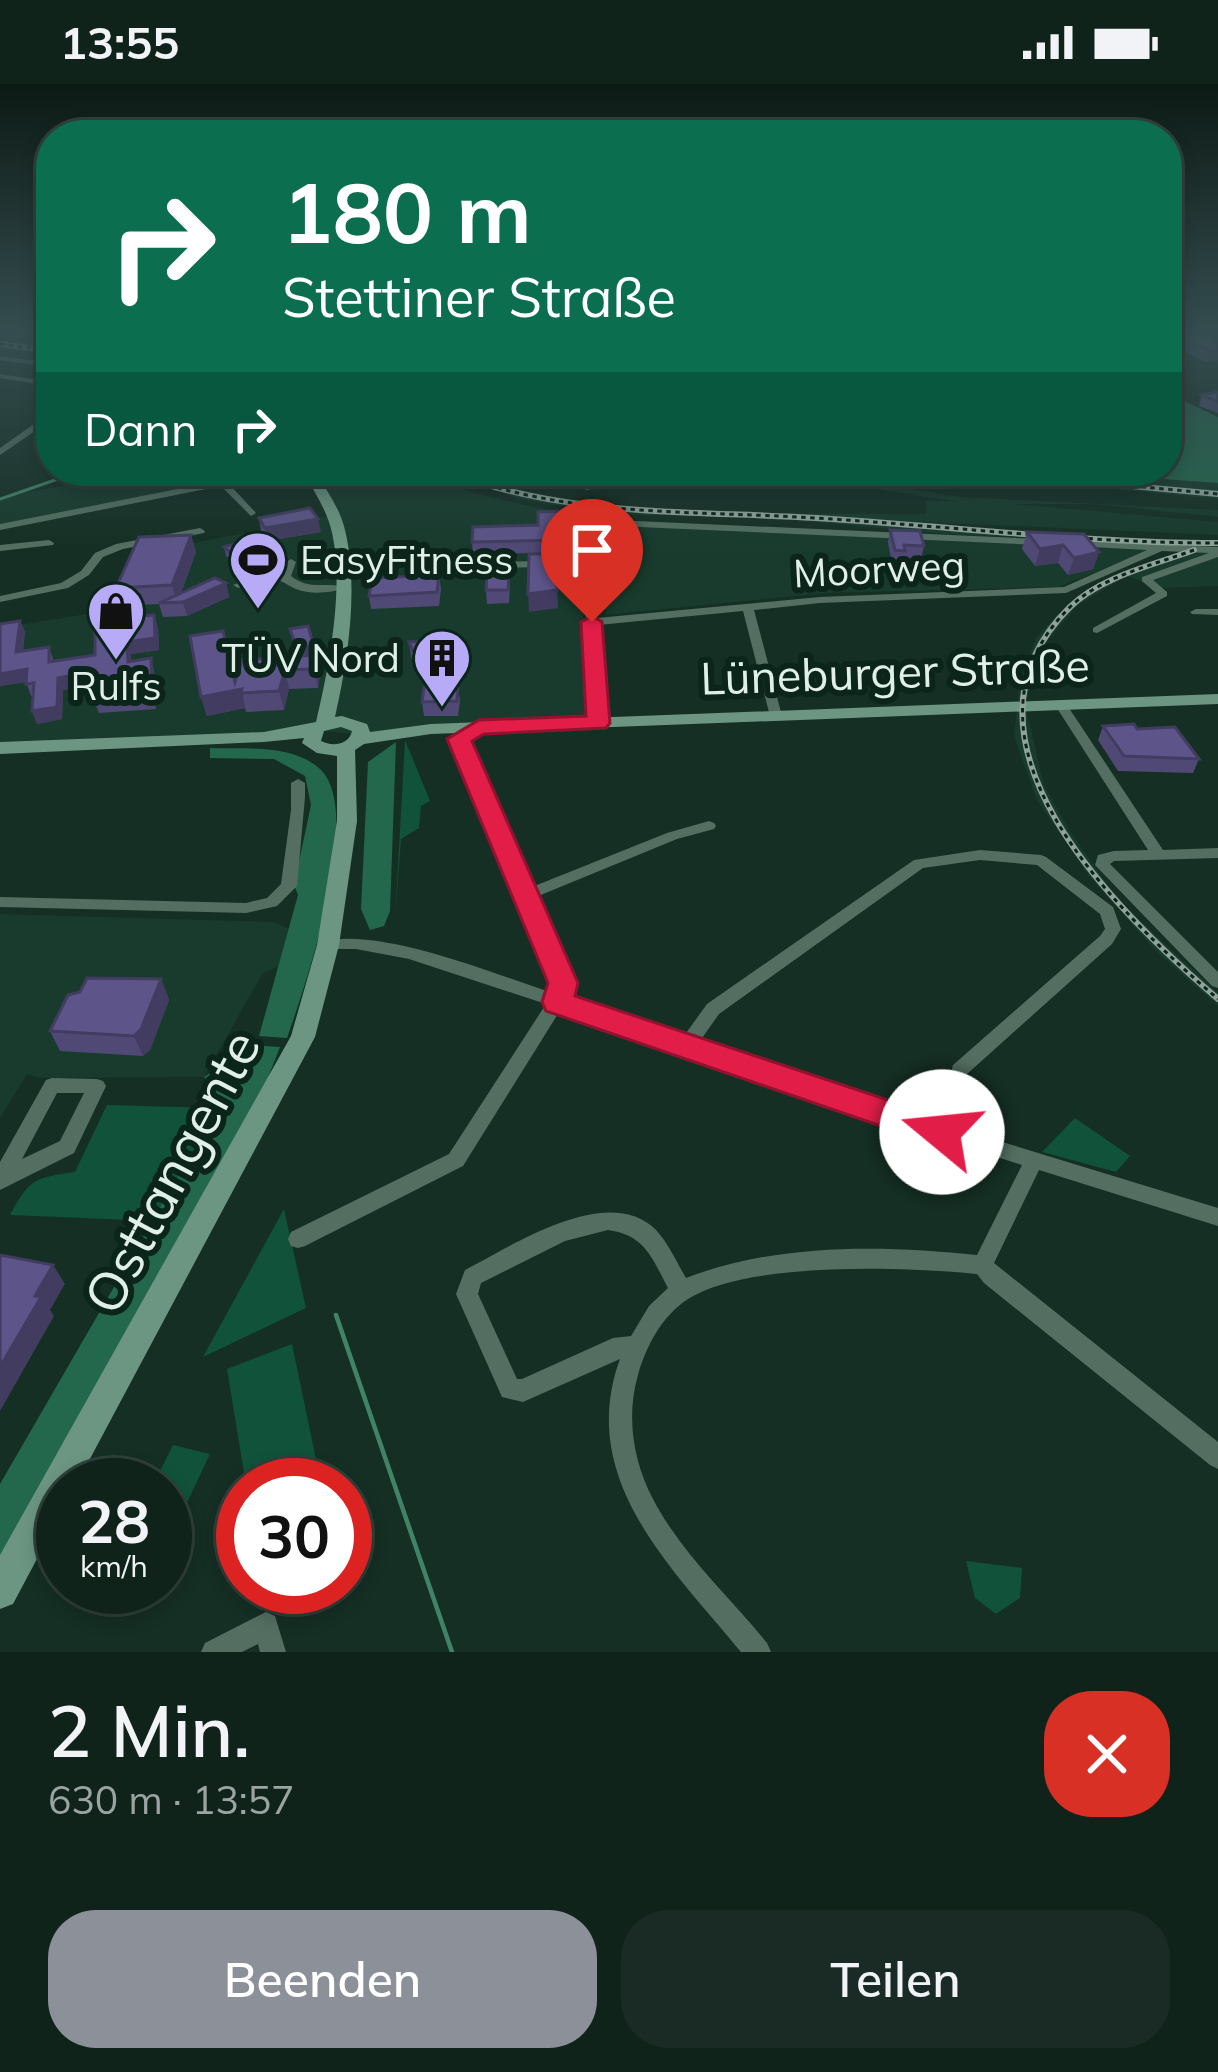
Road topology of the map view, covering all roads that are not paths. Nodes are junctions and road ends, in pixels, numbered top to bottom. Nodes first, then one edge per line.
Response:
1 (36, 427) edge
2 (0, 452) edge
3 (209, 486) edge
4 (227, 486) edge
5 (316, 486) edge
6 (250, 513) dead end
7 (0, 527) edge
8 (200, 531) dead end
9 (49, 543) dead end
10 (1160, 547) junction
11 (0, 548) edge
12 (1218, 551) edge
13 (290, 562) dead end
14 (588, 563) junction
15 (462, 566) dead end
16 (285, 577) junction
17 (238, 585) dead end
18 (340, 587) junction
19 (0, 599) edge
20 (748, 607) junction
21 (1196, 612) dead end
22 (1218, 612) edge
23 (592, 622) junction
24 (1097, 630) dead end
25 (1218, 699) edge
26 (1061, 705) junction
27 (776, 716) junction
28 (598, 723) junction
29 (471, 731) junction
30 (336, 735) junction
31 (0, 748) edge
32 (298, 783) dead end
33 (709, 826) dead end
34 (1218, 853) edge
35 (1159, 855) junction
36 (525, 896) junction
37 (0, 902) edge
38 (328, 945) junction
39 (1218, 982) edge
40 (557, 1002) junction
41 (688, 1044) junction
42 (942, 1132) junction
43 (1034, 1160) junction
44 (2, 1179) edge
45 (1218, 1217) edge
46 (298, 1239) dead end
47 (982, 1264) junction
48 (682, 1291) junction
49 (636, 1346) junction
50 (1218, 1457) edge
51 (0, 1592) edge
52 (214, 1652) edge
53 (273, 1652) edge
54 (758, 1652) edge

1 - 2 street
3 - 7 street
4 - 6 street
5 - 18 main road
8 - 19 street
9 - 11 street
10 - 12 street
10 - 14 street
10 - 20 street, Moorweg
12 - 24 street
13 - 16 street
14 - 15 street
14 - 23 street
16 - 17 street
16 - 18 street
18 - 30 main road
20 - 23 street, Moorweg
20 - 27 street
21 - 22 street
23 - 28 street
25 - 26 main road, Lüneburger Straße
26 - 27 main road, Lüneburger Straße
26 - 35 street
27 - 28 main road, Lüneburger Straße
28 - 29 main road, Lüneburger Straße
29 - 30 main road, Lüneburger Straße
29 - 36 street
30 - 31 main road, Lüneburger Straße
30 - 38 main road, Osttangente
32 - 37 street
33 - 36 street
34 - 35 street
35 - 39 street
36 - 40 street
38 - 40 street
38 - 51 main road, Osttangente
40 - 41 street
40 - 46 street
41 - 42 street
41 - 42 street
42 - 43 street
43 - 45 street
43 - 47 street
44 - 44 street
47 - 48 street
47 - 50 street
48 - 49 street
48 - 49 street
49 - 54 street
52 - 53 street

